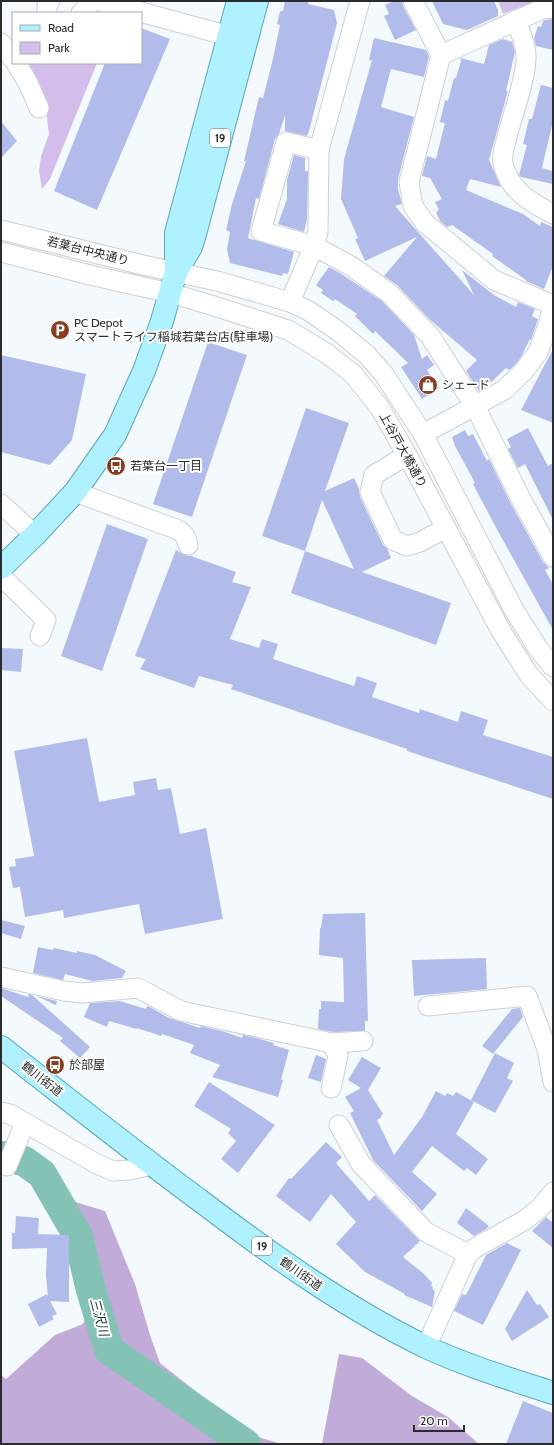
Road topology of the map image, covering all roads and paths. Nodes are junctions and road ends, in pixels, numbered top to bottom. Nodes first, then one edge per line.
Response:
1 (50, 1) edge
2 (90, 1) edge
3 (100, 1) edge
4 (238, 1) edge
5 (257, 1) edge
6 (360, 1) edge
7 (413, 1) edge
8 (553, 8) edge
9 (47, 12) edge
10 (82, 12) edge
11 (141, 12) edge
12 (142, 12) edge
13 (516, 20) junction
14 (229, 36) junction
15 (1, 43) edge
16 (441, 55) junction
17 (12, 58) edge
18 (17, 64) edge
19 (39, 108) dead end
20 (319, 150) junction
21 (553, 214) edge
22 (1, 230) edge
23 (314, 246) junction
24 (1, 252) edge
25 (176, 272) junction
26 (170, 293) junction
27 (290, 302) junction
28 (553, 306) edge
29 (475, 406) junction
30 (423, 434) junction
31 (407, 455) junction
32 (75, 492) junction
33 (1, 504) edge
34 (446, 528) junction
35 (35, 535) junction
36 (188, 545) dead end
37 (553, 557) edge
38 (1, 568) edge
39 (1, 576) edge
40 (40, 636) dead end
41 (553, 667) edge
42 (553, 701) edge
43 (1, 977) edge
44 (428, 1006) dead end
45 (363, 1041) dead end
46 (332, 1043) junction
47 (1, 1047) edge
48 (553, 1082) edge
49 (331, 1088) dead end
50 (1, 1112) edge
51 (339, 1125) dead end
52 (22, 1132) junction
53 (152, 1165) junction
54 (7, 1166) dead end
55 (553, 1192) edge
56 (468, 1254) junction
57 (426, 1347) junction
58 (553, 1393) edge

1 - 9 street
2 - 10 street
3 - 11 street
4 - 14 main road, 19
5 - 25 main road, 19
6 - 20 street
7 - 16 street
8 - 13 street
12 - 14 street
13 - 16 street
13 - 21 street
14 - 25 main road, 19
15 - 17 street
16 - 28 street
18 - 19 street
20 - 23 street
20 - 23 street
22 - 25 street, 若葉台中央通り
23 - 27 street
23 - 29 street
24 - 26 street, 若葉台中央通り
25 - 26 main road, 19
25 - 27 street, 上谷戸大橋通り
26 - 31 street, 上谷戸大橋通り
26 - 32 main road, 19
27 - 30 street, 上谷戸大橋通り
28 - 29 street
29 - 30 street
29 - 37 street
30 - 41 street, 上谷戸大橋通り
31 - 34 street, 上谷戸大橋通り
31 - 34 street
32 - 35 main road, 19
32 - 36 street
33 - 35 street
34 - 42 street, 上谷戸大橋通り
35 - 38 main road, 19
39 - 40 street
43 - 46 street
44 - 48 street
45 - 46 street
46 - 49 street
47 - 53 main road, 鶴川街道 / 19
50 - 52 street
51 - 56 street
52 - 53 street
52 - 54 street
53 - 57 main road, 鶴川街道 / 19
55 - 56 street
56 - 57 street
57 - 58 main road, 鶴川街道 / 19

